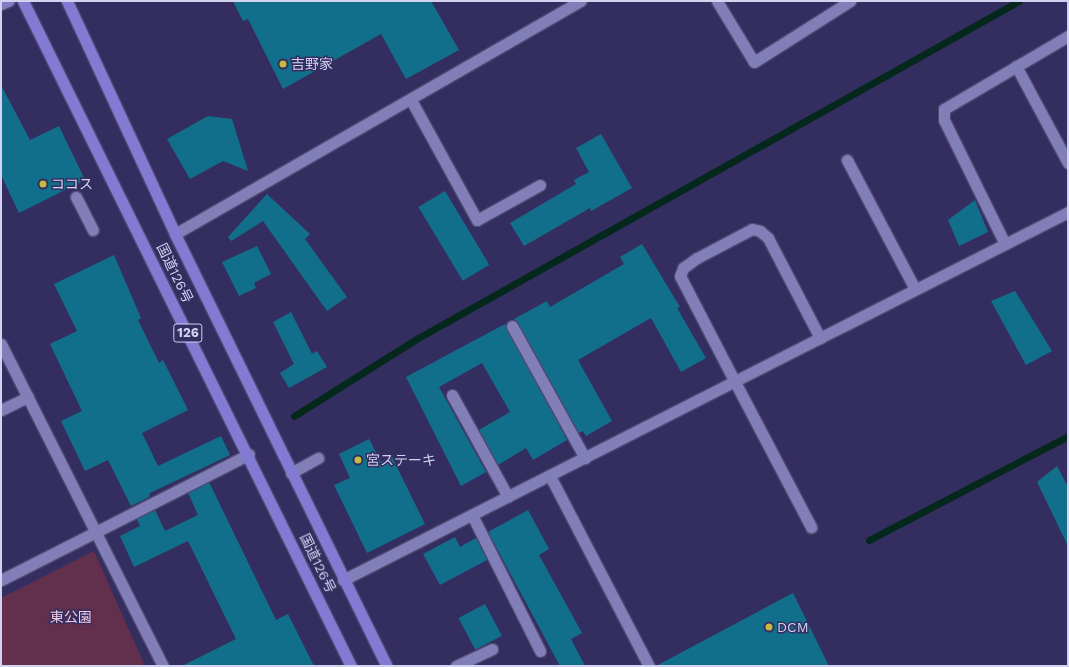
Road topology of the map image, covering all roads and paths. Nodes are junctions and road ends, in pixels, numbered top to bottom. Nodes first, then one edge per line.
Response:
1 (8, 1) edge
2 (23, 1) edge
3 (66, 1) edge
4 (581, 1) edge
5 (717, 1) edge
6 (850, 1) edge
7 (1, 4) edge
8 (1068, 36) edge
9 (1016, 66) junction
10 (410, 100) junction
11 (847, 160) dead end
12 (1068, 163) edge
13 (540, 185) dead end
14 (76, 197) dead end
15 (1068, 212) edge
16 (93, 230) dead end
17 (175, 234) junction
18 (1005, 244) junction
19 (915, 289) junction
20 (512, 326) dead end
21 (820, 338) junction
22 (1, 344) edge
23 (736, 382) junction
24 (452, 395) dead end
25 (28, 397) junction
26 (1, 410) edge
27 (248, 454) junction
28 (318, 458) dead end
29 (585, 458) junction
30 (291, 473) junction
31 (550, 476) junction
32 (508, 497) junction
33 (472, 515) junction
34 (811, 527) dead end
35 (96, 532) junction
36 (1, 580) edge
37 (343, 580) junction
38 (492, 649) dead end
39 (540, 651) dead end
40 (163, 666) edge
41 (351, 666) edge
42 (387, 666) edge
43 (456, 666) edge
44 (649, 666) edge

1 - 7 main road
2 - 27 highway, 国道126号 / 126
3 - 17 highway, 国道126号 / 126
4 - 10 street
5 - 6 street
8 - 9 street
9 - 12 street
9 - 18 street
10 - 13 street
10 - 17 street
11 - 19 street
14 - 16 street
15 - 18 street
17 - 30 highway, 国道126号 / 126
18 - 19 street
19 - 21 street
20 - 29 street
21 - 23 street
21 - 23 street
22 - 25 street
23 - 29 street
23 - 34 street
24 - 32 street
25 - 26 street
25 - 35 street
27 - 35 street
27 - 41 highway, 国道126号 / 126
28 - 30 street
29 - 31 street
30 - 37 highway, 国道126号 / 126
31 - 32 street
31 - 44 street
32 - 33 street
33 - 37 street
33 - 39 street
35 - 36 street
35 - 40 street
37 - 42 highway, 国道126号 / 126
38 - 43 street

